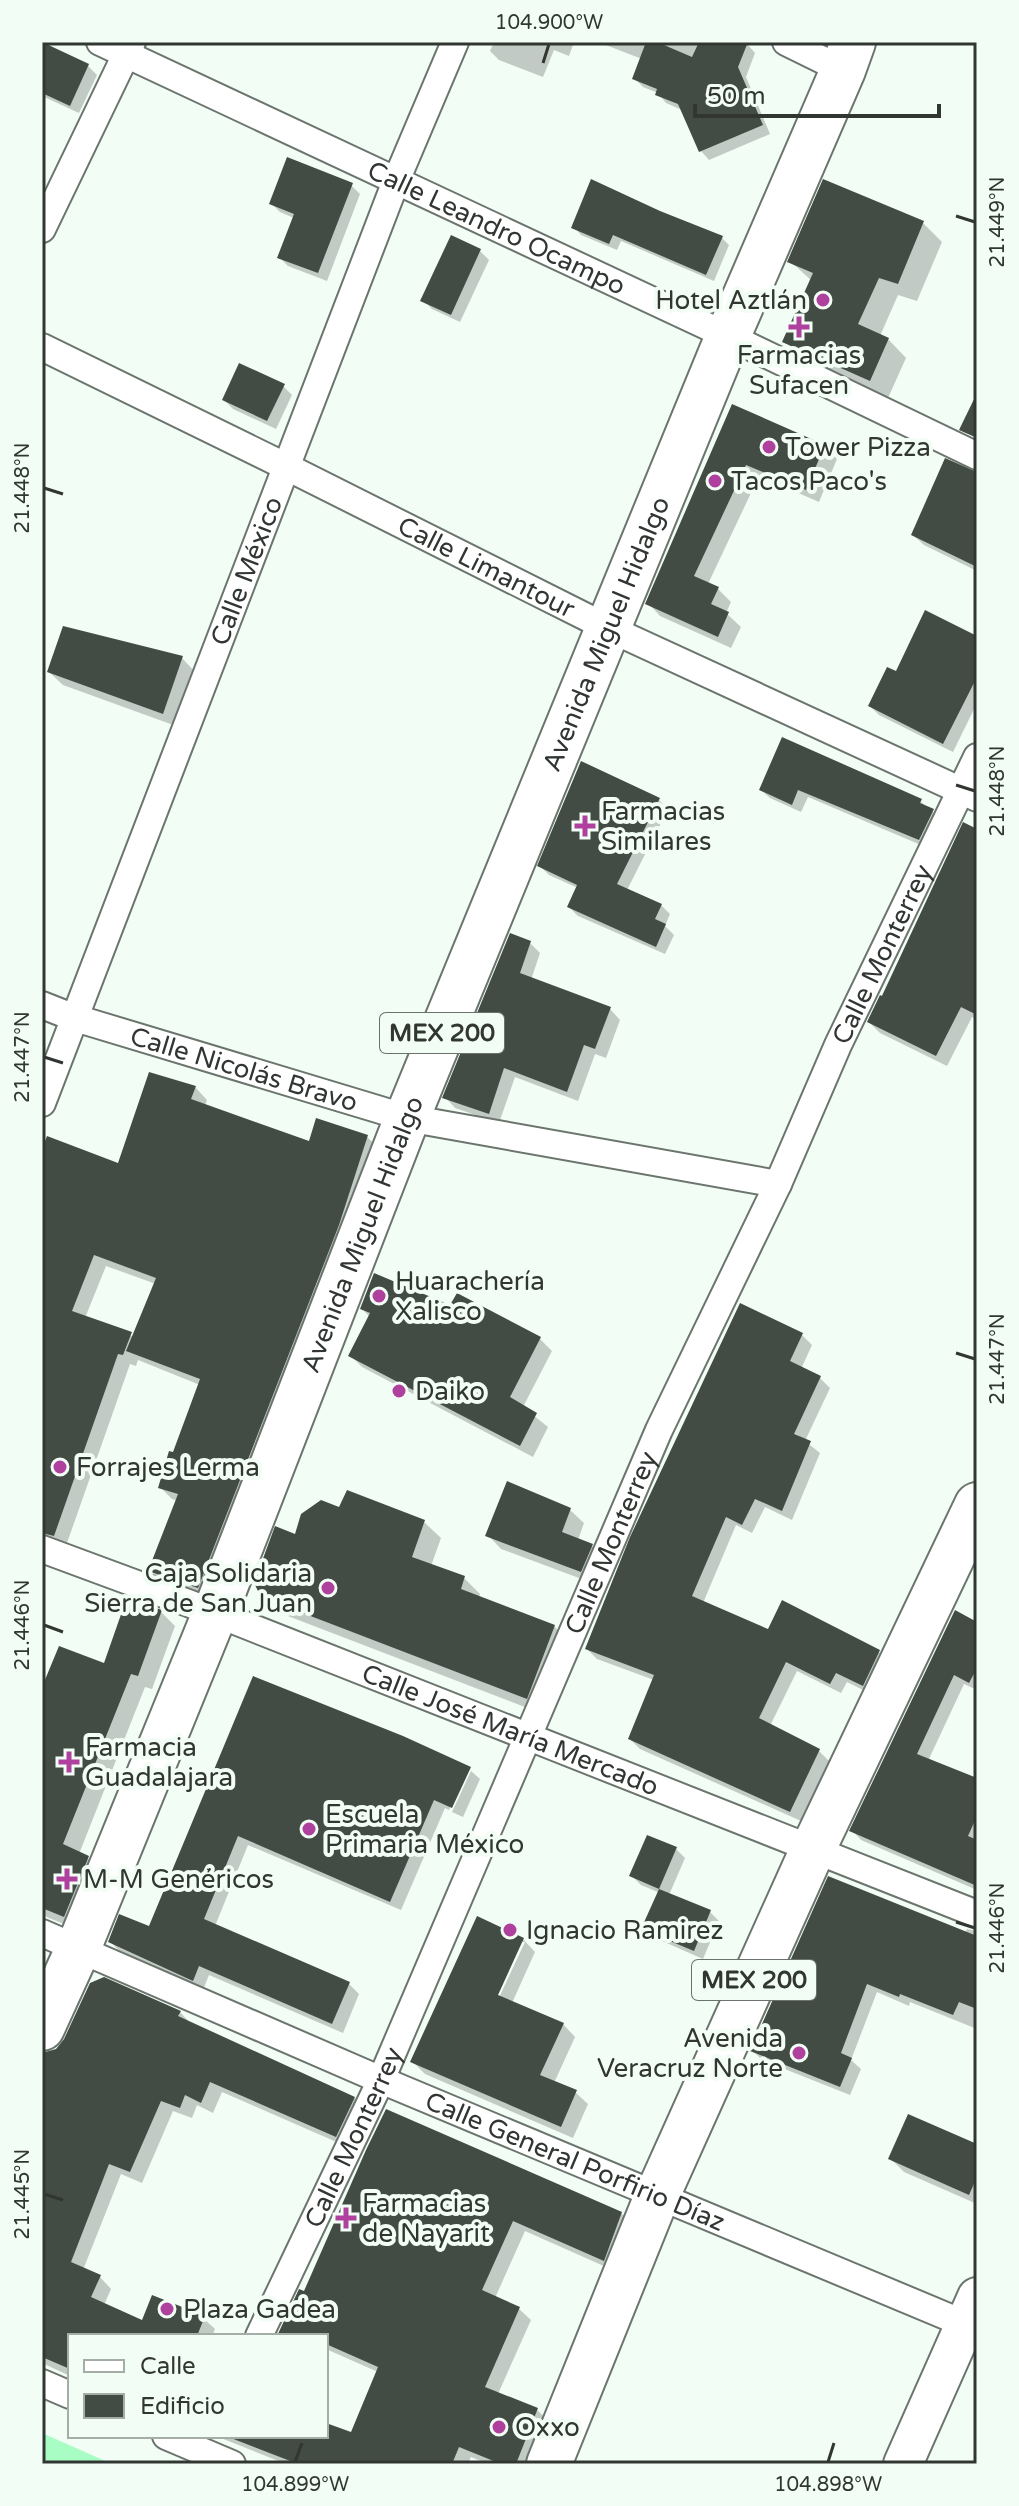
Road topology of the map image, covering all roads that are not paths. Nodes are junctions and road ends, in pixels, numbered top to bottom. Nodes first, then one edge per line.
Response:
1 (100, 42) edge
2 (455, 42) edge
3 (786, 42) edge
4 (129, 48) edge
5 (848, 56) edge
6 (396, 181) junction
7 (42, 229) edge
8 (728, 336) junction
9 (42, 347) edge
10 (977, 456) edge
11 (287, 467) junction
12 (608, 628) junction
13 (977, 757) edge
14 (969, 794) edge
15 (42, 1005) edge
16 (75, 1018) junction
17 (42, 1103) edge
18 (407, 1118) junction
19 (778, 1184) junction
20 (977, 1505) edge
21 (42, 1549) edge
22 (215, 1613) junction
23 (528, 1737) junction
24 (813, 1849) junction
25 (977, 1914) edge
26 (60, 1941) edge
27 (42, 2028) edge
28 (381, 2080) junction
29 (657, 2196) junction
30 (972, 2317) edge
31 (260, 2334) edge
32 (42, 2383) edge
33 (68, 2394) edge
34 (176, 2438) edge
35 (207, 2444) edge
36 (232, 2464) edge
37 (549, 2464) edge
38 (903, 2464) edge

1 - 4 street, Calle Leandro Ocampo
2 - 6 street, Calle México
3 - 5 street
4 - 6 street, Calle Leandro Ocampo
4 - 7 street
5 - 8 highway, Avenida Miguel Hidalgo / MEX 200
6 - 8 street, Calle Leandro Ocampo
6 - 11 street, Calle México
8 - 10 street, Calle Leandro Ocampo
8 - 12 highway, Avenida Miguel Hidalgo / MEX 200
9 - 11 street, Calle Limantour
11 - 12 street, Calle Limantour
11 - 16 street, Calle México
12 - 14 street, Calle Limantour
12 - 18 highway, Avenida Miguel Hidalgo / MEX 200
13 - 14 street, Calle Monterrey
14 - 19 street, Calle Monterrey
15 - 16 street, Calle Nicolás Bravo
16 - 17 street, Calle México
16 - 18 street, Calle Nicolás Bravo
18 - 19 street, Calle Nicolás Bravo
18 - 22 highway, Avenida Miguel Hidalgo / MEX 200
19 - 23 street, Calle Monterrey
20 - 24 highway, MEX 200
21 - 22 street, Calle José María Mercado
22 - 23 street, Calle José María Mercado
22 - 26 highway, Avenida Miguel Hidalgo / MEX 200
23 - 24 street, Calle José María Mercado
23 - 28 street, Calle Monterrey
24 - 25 street, Calle José María Mercado
24 - 29 highway, MEX 200
26 - 27 highway, Avenida Miguel Hidalgo / MEX 200
26 - 28 street, Calle General Porfirio Díaz
28 - 29 street, Calle General Porfirio Díaz
28 - 31 street, Calle Monterrey
29 - 30 street, Calle General Porfirio Díaz
29 - 37 highway, MEX 200
30 - 38 street
32 - 33 street
34 - 35 street
35 - 36 street

